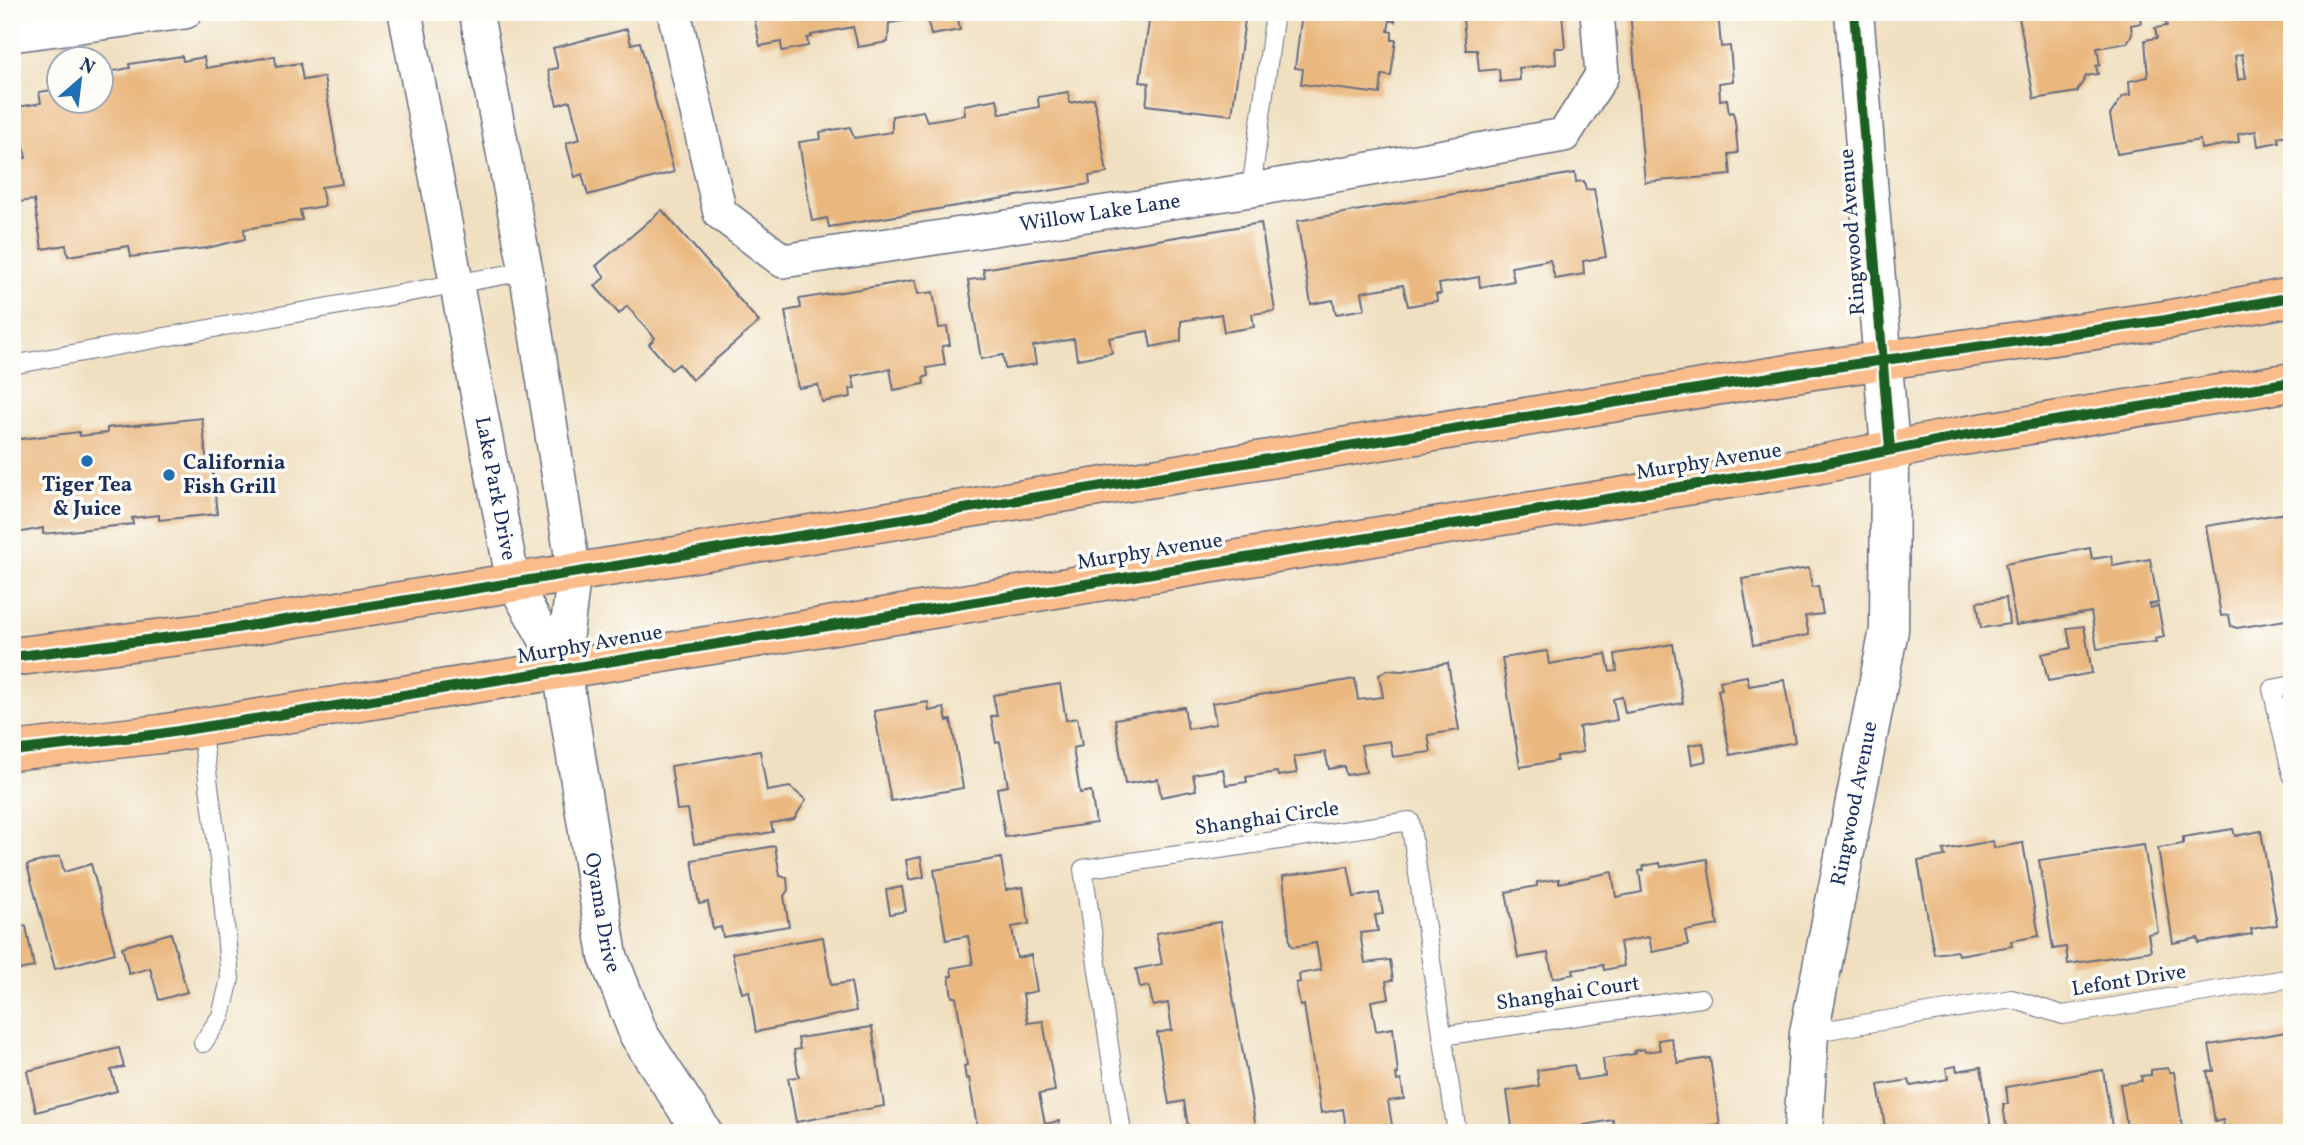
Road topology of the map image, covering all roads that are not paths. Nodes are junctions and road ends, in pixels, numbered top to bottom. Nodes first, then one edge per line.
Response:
1 (186, 12) edge
2 (405, 12) edge
3 (476, 12) edge
4 (674, 12) edge
5 (1275, 12) edge
6 (1597, 12) edge
7 (1854, 12) edge
8 (12, 35) edge
9 (1251, 190) junction
10 (526, 271) junction
11 (458, 284) junction
12 (2292, 297) edge
13 (1881, 362) junction
14 (12, 365) edge
15 (2292, 382) edge
16 (1890, 449) junction
17 (574, 573) junction
18 (513, 582) junction
19 (12, 657) edge
20 (562, 669) junction
21 (2292, 685) edge
22 (201, 727) junction
23 (12, 751) edge
24 (2292, 775) edge
25 (2292, 978) edge
26 (1701, 998) dead end
27 (1809, 1034) junction
28 (1442, 1036) junction
29 (203, 1043) dead end
30 (703, 1133) edge
31 (1122, 1133) edge
32 (1457, 1133) edge
33 (1803, 1133) edge

1 - 8 street
2 - 11 street, Lake Park Drive
3 - 10 street
4 - 9 street, Willow Lake Lane
5 - 9 lane
6 - 9 street, Willow Lake Lane
7 - 13 street, Ringwood Avenue
10 - 11 lane
10 - 17 street
11 - 14 lane
11 - 18 street, Lake Park Drive
12 - 13 main road
13 - 16 street, Ringwood Avenue
13 - 17 main road
15 - 16 main road, Murphy Avenue
16 - 20 main road, Murphy Avenue
16 - 27 street, Ringwood Avenue
17 - 18 main road
17 - 20 street
18 - 19 main road
18 - 20 street, Lake Park Drive
20 - 22 main road, Murphy Avenue
20 - 30 street, Oyama Drive
21 - 24 lane
22 - 23 main road, Murphy Avenue
22 - 29 lane
25 - 27 lane, Lefont Drive
26 - 28 lane, Shanghai Court
27 - 33 street, Ringwood Avenue
28 - 31 lane, Shanghai Circle
28 - 32 lane, Shanghai Circle

